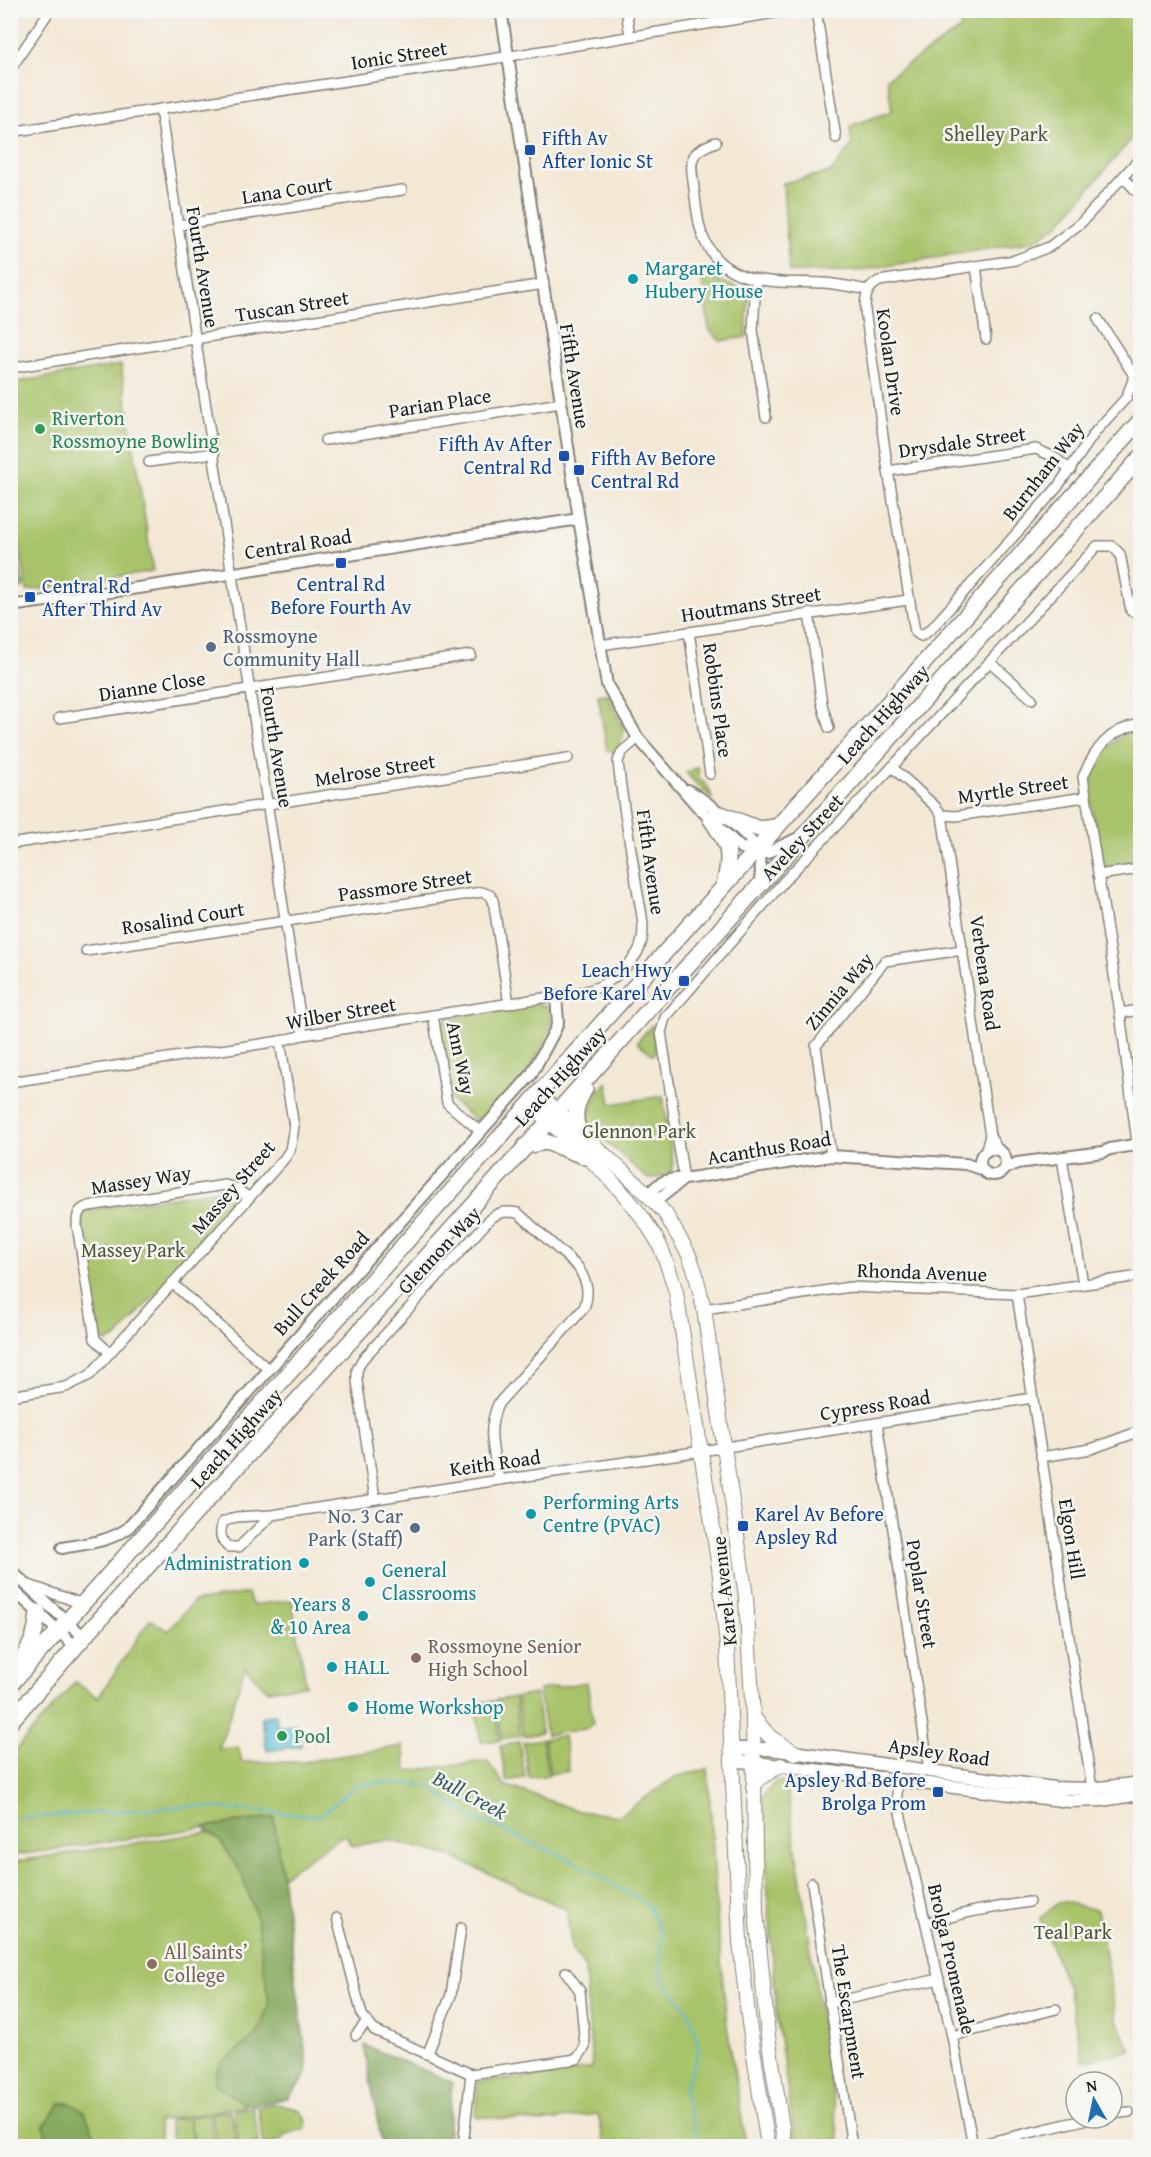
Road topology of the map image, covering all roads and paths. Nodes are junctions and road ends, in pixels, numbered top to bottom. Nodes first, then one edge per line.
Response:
1 (50, 10) edge
2 (501, 10) edge
3 (626, 10) edge
4 (793, 10) edge
5 (816, 10) edge
6 (630, 36) junction
7 (509, 56) junction
8 (10, 70) edge
9 (160, 109) junction
10 (10, 132) edge
11 (836, 138) dead end
12 (716, 142) dead end
13 (1140, 158) edge
14 (1123, 177) junction
15 (402, 190) dead end
16 (1140, 195) edge
17 (179, 225) junction
18 (976, 266) junction
19 (756, 280) junction
20 (544, 284) junction
21 (868, 290) junction
22 (1098, 319) dead end
23 (986, 339) dead end
24 (196, 340) junction
25 (10, 368) edge
26 (561, 403) junction
27 (766, 417) dead end
28 (1140, 421) edge
29 (325, 440) dead end
30 (213, 453) junction
31 (1140, 458) edge
32 (149, 462) dead end
33 (1071, 470) junction
34 (888, 471) junction
35 (579, 519) junction
36 (232, 573) junction
37 (908, 600) junction
38 (14, 606) edge
39 (1131, 611) dead end
40 (808, 613) junction
41 (689, 632) junction
42 (927, 633) joint
43 (600, 645) junction
44 (471, 656) dead end
45 (990, 662) junction
46 (250, 689) junction
47 (1032, 699) dead end
48 (59, 718) dead end
49 (1140, 724) edge
50 (829, 728) dead end
51 (639, 738) junction
52 (568, 758) dead end
53 (892, 767) junction
54 (710, 774) dead end
55 (1085, 796) junction
56 (268, 804) junction
57 (942, 815) junction
58 (716, 816) junction
59 (776, 827) junction
60 (802, 836) junction
61 (10, 844) edge
62 (757, 849) junction
63 (1140, 869) edge
64 (1098, 875) junction
65 (760, 883) junction
66 (723, 888) junction
67 (286, 920) junction
68 (642, 928) joint
69 (963, 950) junction
70 (86, 951) dead end
71 (556, 996) junction
72 (509, 1004) junction
73 (1140, 1010) edge
74 (1120, 1013) junction
75 (433, 1016) junction
76 (303, 1035) junction
77 (280, 1041) junction
78 (593, 1072) junction
79 (10, 1082) edge
80 (535, 1100) junction
81 (553, 1116) junction
82 (578, 1129) junction
83 (481, 1132) junction
84 (990, 1136) junction
85 (525, 1146) junction
86 (1139, 1147) edge
87 (998, 1150) junction
88 (831, 1156) junction
89 (586, 1157) junction
90 (1062, 1158) junction
91 (983, 1160) junction
92 (1009, 1164) junction
93 (684, 1179) junction
94 (621, 1192) junction
95 (649, 1195) junction
96 (249, 1198) junction
97 (645, 1222) junction
98 (1140, 1276) edge
99 (172, 1282) junction
100 (1083, 1284) junction
101 (1017, 1294) junction
102 (704, 1309) junction
103 (110, 1353) junction
104 (268, 1369) junction
105 (10, 1396) edge
106 (1032, 1398) junction
107 (877, 1423) junction
108 (1140, 1431) edge
109 (724, 1447) junction
110 (701, 1451) junction
111 (1041, 1457) junction
112 (498, 1480) junction
113 (375, 1499) junction
114 (272, 1515) junction
115 (62, 1548) dead end
116 (10, 1570) edge
117 (26, 1584) junction
118 (10, 1587) edge
119 (83, 1604) junction
120 (38, 1612) junction
121 (63, 1627) junction
122 (80, 1642) junction
123 (10, 1676) edge
124 (10, 1685) edge
125 (753, 1717) junction
126 (10, 1722) edge
127 (753, 1748) junction
128 (796, 1753) junction
129 (732, 1754) junction
130 (753, 1762) junction
131 (781, 1765) junction
132 (929, 1770) junction
133 (897, 1780) junction
134 (1140, 1783) edge
135 (753, 1787) junction
136 (1092, 1789) junction
137 (1140, 1794) edge
138 (812, 1883) dead end
139 (1029, 1902) dead end
140 (337, 1918) dead end
141 (926, 1923) junction
142 (461, 1928) dead end
143 (566, 1972) dead end
144 (939, 1978) junction
145 (830, 2003) junction
146 (1056, 2009) dead end
147 (367, 2021) junction
148 (356, 2035) dead end
149 (952, 2036) junction
150 (428, 2053) junction
151 (471, 2074) junction
152 (1129, 2112) dead end
153 (1124, 2113) edge
154 (1064, 2125) edge
155 (463, 2146) edge
156 (768, 2146) edge
157 (785, 2146) edge
158 (852, 2146) edge
159 (973, 2146) edge

1 - 8 street
2 - 7 street, Fifth Avenue
3 - 6 street
4 - 6 street, Ionic Street
5 - 11 street
6 - 7 street, Ionic Street
7 - 9 street, Ionic Street
7 - 20 street, Fifth Avenue
9 - 10 street, Ionic Street
9 - 17 street, Fourth Avenue
12 - 19 street
13 - 14 street, Koolan Drive
14 - 16 street
14 - 18 street, Koolan Drive
15 - 17 street, Lana Court
17 - 24 street, Fourth Avenue
18 - 21 street, Koolan Drive
18 - 23 street
19 - 21 street
19 - 27 street
20 - 24 street, Tuscan Street
20 - 26 street, Fifth Avenue
21 - 34 street, Koolan Drive
22 - 33 street, Burnham Way
24 - 25 street, Tuscan Street
24 - 30 street, Fourth Avenue
26 - 29 street, Parian Place
26 - 35 street, Fifth Avenue
28 - 59 highway, Leach Highway
30 - 32 street
30 - 36 street, Fourth Avenue
31 - 60 highway, Leach Highway
33 - 34 street, Drysdale Street
33 - 42 street, Burnham Way
34 - 37 street, Koolan Drive
35 - 36 street, Central Road
35 - 43 street, Fifth Avenue
36 - 38 street, Central Road
36 - 46 street, Fourth Avenue
37 - 40 street, Houtmans Street
37 - 42 street, Koolan Drive
39 - 45 street, Aveley Street
40 - 41 street, Houtmans Street
40 - 50 street
41 - 43 street, Houtmans Street
41 - 54 street, Robbins Place
43 - 51 street, Fifth Avenue
44 - 46 street, Dianne Close
45 - 47 street
45 - 53 street, Aveley Street
46 - 48 street, Dianne Close
46 - 56 street, Fourth Avenue
49 - 55 street
51 - 58 street, Fifth Avenue
51 - 68 street, Fifth Avenue
52 - 56 street, Melrose Street
53 - 57 street, Myrtle Street
53 - 93 street, Aveley Street
55 - 57 street, Myrtle Street
55 - 64 street
56 - 61 street, Melrose Street
56 - 67 street, Fourth Avenue
57 - 69 street, Verbena Road
58 - 59 highway
58 - 62 street, Fifth Avenue
58 - 66 highway
59 - 62 highway, Leach Highway
60 - 62 street
60 - 65 highway, Leach Highway
62 - 65 street
62 - 66 highway, Leach Highway
63 - 64 street
64 - 74 street
65 - 78 highway, Leach Highway
66 - 80 highway, Leach Highway
67 - 70 street, Rosalind Court
67 - 72 street, Passmore Street
67 - 76 street, Fourth Avenue
68 - 71 street, Wilber Street
69 - 84 street, Verbena Road
69 - 88 street, Zinnia Way
71 - 72 street, Wilber Street
71 - 83 street, Bull Creek Road
72 - 75 street, Wilber Street
73 - 74 street
74 - 86 street
75 - 76 street, Wilber Street
75 - 83 street, Ann Way
76 - 77 street, Wilber Street
77 - 79 street, Wilber Street
77 - 96 street, Massey Street
78 - 81 highway, Leach Highway
78 - 82 highway
80 - 81 main road, Karel Avenue
80 - 119 highway, Leach Highway
81 - 82 main road, Karel Avenue
81 - 85 highway, Leach Highway
81 - 89 main road, Karel Avenue
82 - 95 main road, Karel Avenue
83 - 104 street, Bull Creek Road
84 - 87 street, Verbena Road
84 - 91 street, Verbena Road
85 - 89 highway
85 - 122 highway, Leach Highway
86 - 90 street, Acanthus Road
87 - 91 street, Acanthus Road
87 - 92 street
88 - 91 street, Acanthus Road
88 - 93 street, Acanthus Road
89 - 94 main road, Karel Avenue
90 - 92 street, Acanthus Road
90 - 100 street
91 - 92 street, Acanthus Road
93 - 95 street, Acanthus Road
94 - 95 main road
94 - 97 main road, Karel Avenue
95 - 97 main road
95 - 102 main road, Karel Avenue
96 - 99 street, Massey Street
96 - 103 street, Massey Way
97 - 110 main road, Karel Avenue
98 - 100 street, Rhonda Avenue
99 - 103 street, Massey Street
99 - 104 street
100 - 101 street, Rhonda Avenue
101 - 102 street, Rhonda Avenue
101 - 106 street, Elgon Hill
102 - 109 main road, Karel Avenue
103 - 105 street, Massey Street
104 - 115 street, Bull Creek Road
106 - 107 street, Cypress Road
106 - 111 street, Elgon Hill
107 - 109 street, Cypress Road
107 - 132 street, Poplar Street
108 - 111 street
109 - 110 street, Keith Road
109 - 125 main road, Karel Avenue
110 - 112 street, Keith Road
110 - 129 main road, Karel Avenue
111 - 136 street, Elgon Hill
112 - 113 street, Keith Road
112 - 113 street, Glennon Way
113 - 114 street, Keith Road
114 - 114 street, Keith Road
116 - 117 street
117 - 119 street
117 - 121 street
118 - 120 street
119 - 121 highway, Leach Highway
120 - 121 street
120 - 123 highway
121 - 122 street
121 - 124 highway, Leach Highway
122 - 126 highway, Leach Highway
125 - 127 main road, Karel Avenue
125 - 128 main road
127 - 128 main road, Apsley Road
127 - 129 main road, Apsley Road
127 - 130 main road, Karel Avenue
128 - 132 main road, Apsley Road
129 - 130 main road, Apsley Road
129 - 156 main road, Karel Avenue
130 - 131 main road, Apsley Road
130 - 135 main road, Karel Avenue
131 - 133 main road, Apsley Road
131 - 135 main road
132 - 136 main road, Apsley Road
133 - 137 main road, Apsley Road
133 - 141 street, Brolga Promenade
134 - 136 main road, Apsley Road
135 - 157 main road, Karel Avenue
138 - 145 street, The Escarpment
139 - 141 street
140 - 147 street
141 - 144 street, Brolga Promenade
142 - 150 street
143 - 151 street
144 - 145 street
144 - 149 street, Brolga Promenade
145 - 158 street, The Escarpment
146 - 149 street
147 - 148 street
147 - 150 street
149 - 159 street, Brolga Promenade
150 - 151 street
151 - 155 street
152 - 153 street
154 - 159 street

